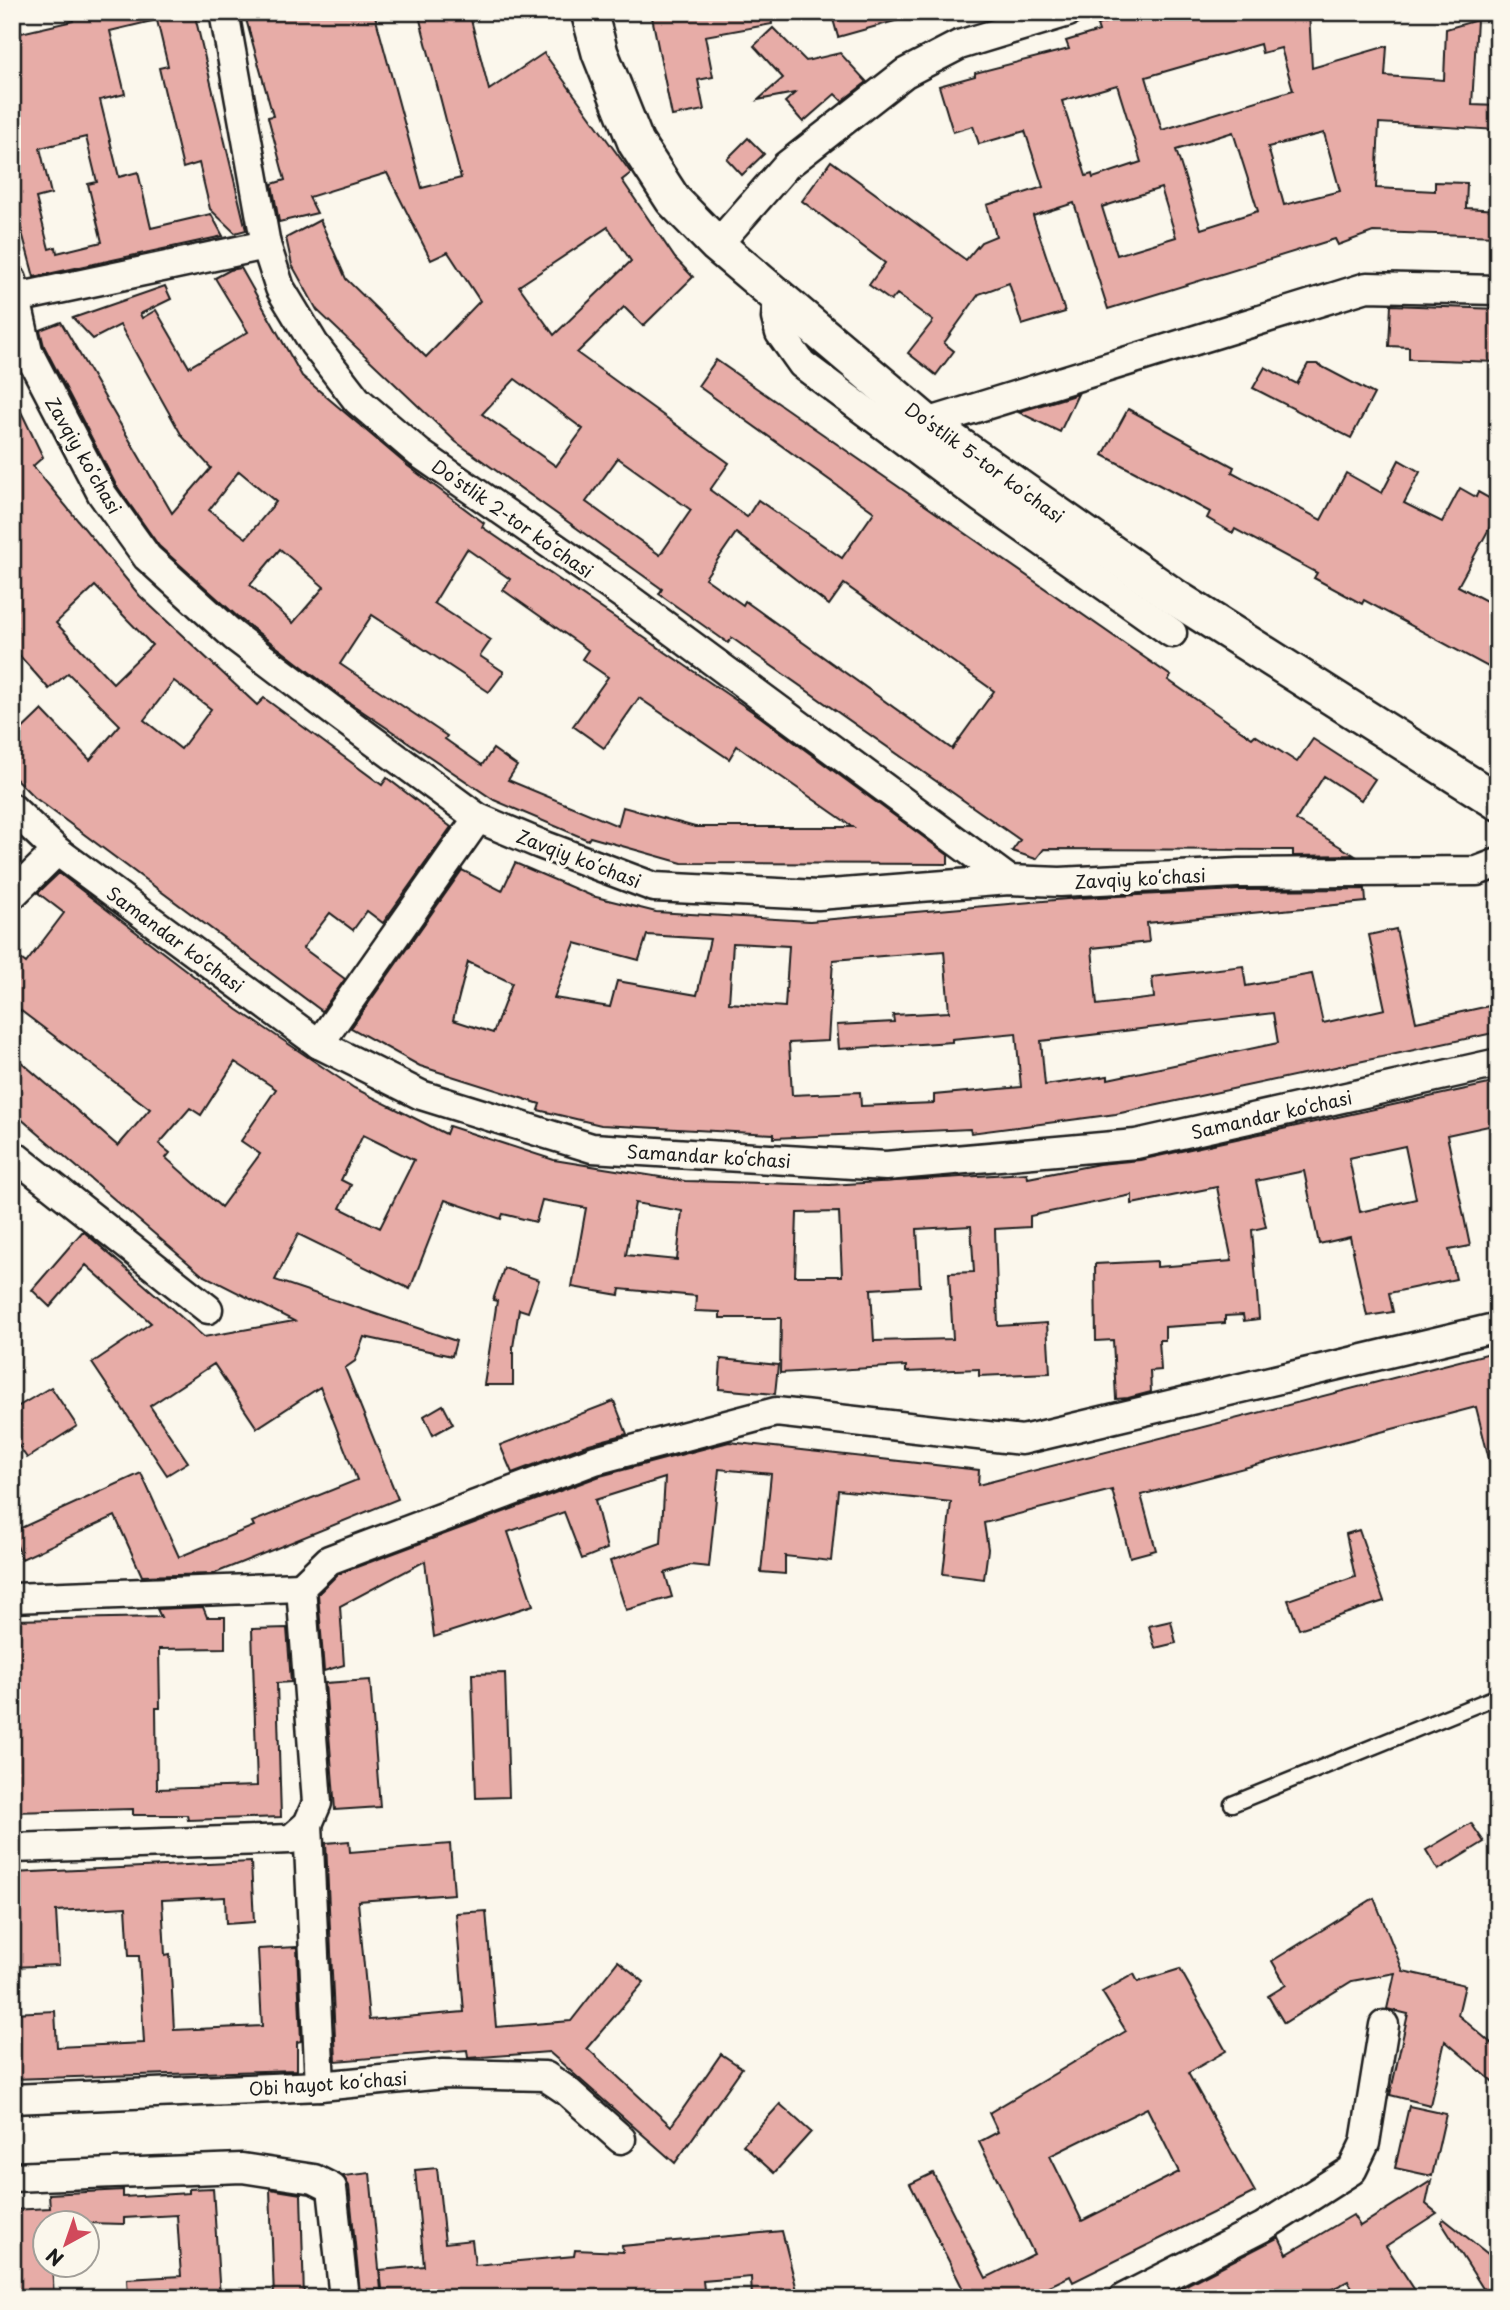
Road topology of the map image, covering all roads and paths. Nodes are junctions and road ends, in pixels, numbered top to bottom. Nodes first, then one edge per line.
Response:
1 (224, 12) edge
2 (589, 12) edge
3 (1068, 12) edge
4 (266, 245) junction
5 (717, 245) junction
6 (14, 289) edge
7 (1498, 290) edge
8 (778, 295) junction
9 (20, 355) edge
10 (927, 423) junction
11 (1172, 633) dead end
12 (1498, 802) edge
13 (12, 808) edge
14 (478, 818) junction
15 (57, 852) junction
16 (1498, 863) edge
17 (1009, 880) junction
18 (12, 895) edge
19 (319, 1044) junction
20 (1498, 1063) edge
21 (12, 1154) edge
22 (208, 1309) dead end
23 (1498, 1327) edge
24 (301, 1587) junction
25 (12, 1598) edge
26 (1498, 1696) edge
27 (1232, 1804) dead end
28 (308, 1824) junction
29 (12, 1848) edge
30 (1384, 2025) dead end
31 (320, 2086) junction
32 (12, 2099) edge
33 (621, 2139) dead end
34 (12, 2177) edge
35 (344, 2298) edge
36 (1124, 2298) edge

1 - 4 street, Doʻstlik 2-tor koʻchasi
2 - 5 street, Doʻstlik 5-tor koʻchasi
3 - 5 street
4 - 6 street
4 - 17 street, Doʻstlik 2-tor koʻchasi
5 - 8 street, Doʻstlik 5-tor koʻchasi
6 - 9 street, Zavqiy koʻchasi
7 - 10 street
8 - 10 street, Doʻstlik 5-tor koʻchasi
8 - 11 street
9 - 14 street, Zavqiy koʻchasi
10 - 12 street, Doʻstlik 5-tor koʻchasi
13 - 15 street, Samandar ko‘chasi
14 - 17 street, Zavqiy koʻchasi
14 - 19 street
15 - 18 street
15 - 19 street, Samandar ko‘chasi
16 - 17 street, Zavqiy koʻchasi
19 - 20 street, Samandar ko‘chasi
21 - 22 street
23 - 24 street
24 - 25 street
24 - 28 street
26 - 27 lane
28 - 29 street
28 - 31 street
30 - 36 street
31 - 32 street, Obi hayot koʻchasi
31 - 33 street, Obi hayot koʻchasi
34 - 35 street

